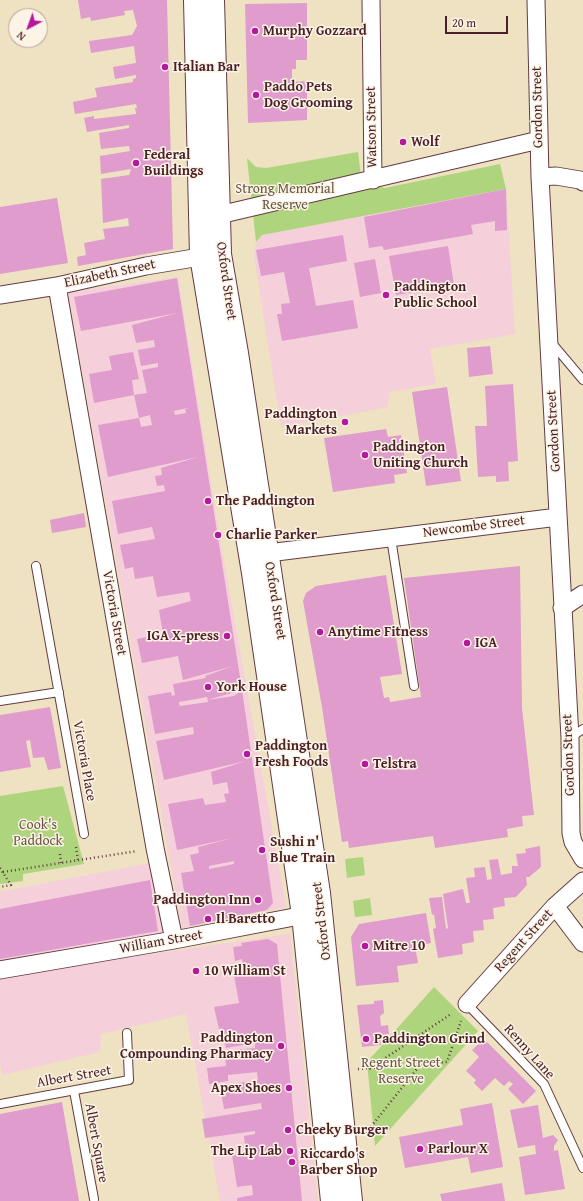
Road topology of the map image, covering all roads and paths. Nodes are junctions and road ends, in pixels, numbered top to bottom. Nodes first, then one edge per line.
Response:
1 (195, 0) edge
2 (213, 0) edge
3 (371, 0) edge
4 (536, 0) edge
5 (539, 140) junction
6 (540, 177) junction
7 (373, 180) junction
8 (583, 182) edge
9 (219, 215) junction
10 (211, 255) junction
11 (57, 286) junction
12 (0, 295) edge
13 (549, 340) junction
14 (583, 380) edge
15 (558, 517) junction
16 (391, 538) junction
17 (268, 553) junction
18 (36, 566) dead end
19 (583, 594) edge
20 (562, 608) junction
21 (414, 686) dead end
22 (59, 692) junction
23 (0, 701) edge
24 (576, 734) edge
25 (84, 834) dead end
26 (155, 848) junction
27 (60, 854) dead end
28 (583, 859) edge
29 (61, 863) junction
30 (0, 868) edge
31 (3, 872) junction
32 (583, 881) edge
33 (0, 887) edge
34 (555, 906) junction
35 (312, 914) junction
36 (174, 940) junction
37 (583, 943) edge
38 (0, 970) edge
39 (467, 1004) junction
40 (127, 1033) dead end
41 (421, 1064) junction
42 (369, 1069) junction
43 (355, 1070) dead end
44 (74, 1091) junction
45 (0, 1104) edge
46 (362, 1138) dead end
47 (583, 1168) edge
48 (94, 1199) dead end
49 (332, 1201) edge
50 (351, 1201) edge

1 - 10 main road, Oxford Street
2 - 9 main road, Oxford Street
3 - 7 street, Watson Street
4 - 5 street, Gordon Street
5 - 6 street, Gordon Street
5 - 7 street, Watson Street
6 - 8 street
6 - 13 street, Gordon Street
7 - 9 street
9 - 10 main road, Oxford Street
10 - 11 street, Elizabeth Street
10 - 17 main road, Oxford Street
10 - 35 main road, Oxford Street
11 - 12 street, Elizabeth Street
11 - 26 street, Victoria Street
13 - 14 lane
13 - 15 street, Gordon Street
15 - 16 street, Newcombe Street
15 - 20 street, Gordon Street
16 - 17 street, Newcombe Street
16 - 21 lane
17 - 35 main road, Oxford Street
18 - 22 lane, Victoria Place
19 - 20 street
20 - 24 street, Gordon Street
22 - 23 lane
22 - 25 lane, Victoria Place
24 - 28 street, Gordon Street
26 - 29 path
26 - 36 street, Victoria Street
27 - 29 path
29 - 31 path
30 - 31 path
31 - 33 path
32 - 34 street, Regent Street
34 - 37 street
34 - 39 street, Regent Street
35 - 36 street, William Street
35 - 49 main road, Oxford Street
35 - 50 main road, Oxford Street
36 - 38 street, William Street
39 - 41 path
39 - 42 path
39 - 47 lane, Renny Lane
40 - 44 lane, Albert Street
41 - 42 path
41 - 46 path
42 - 43 path
44 - 45 lane, Albert Street
44 - 48 lane, Albert Square

